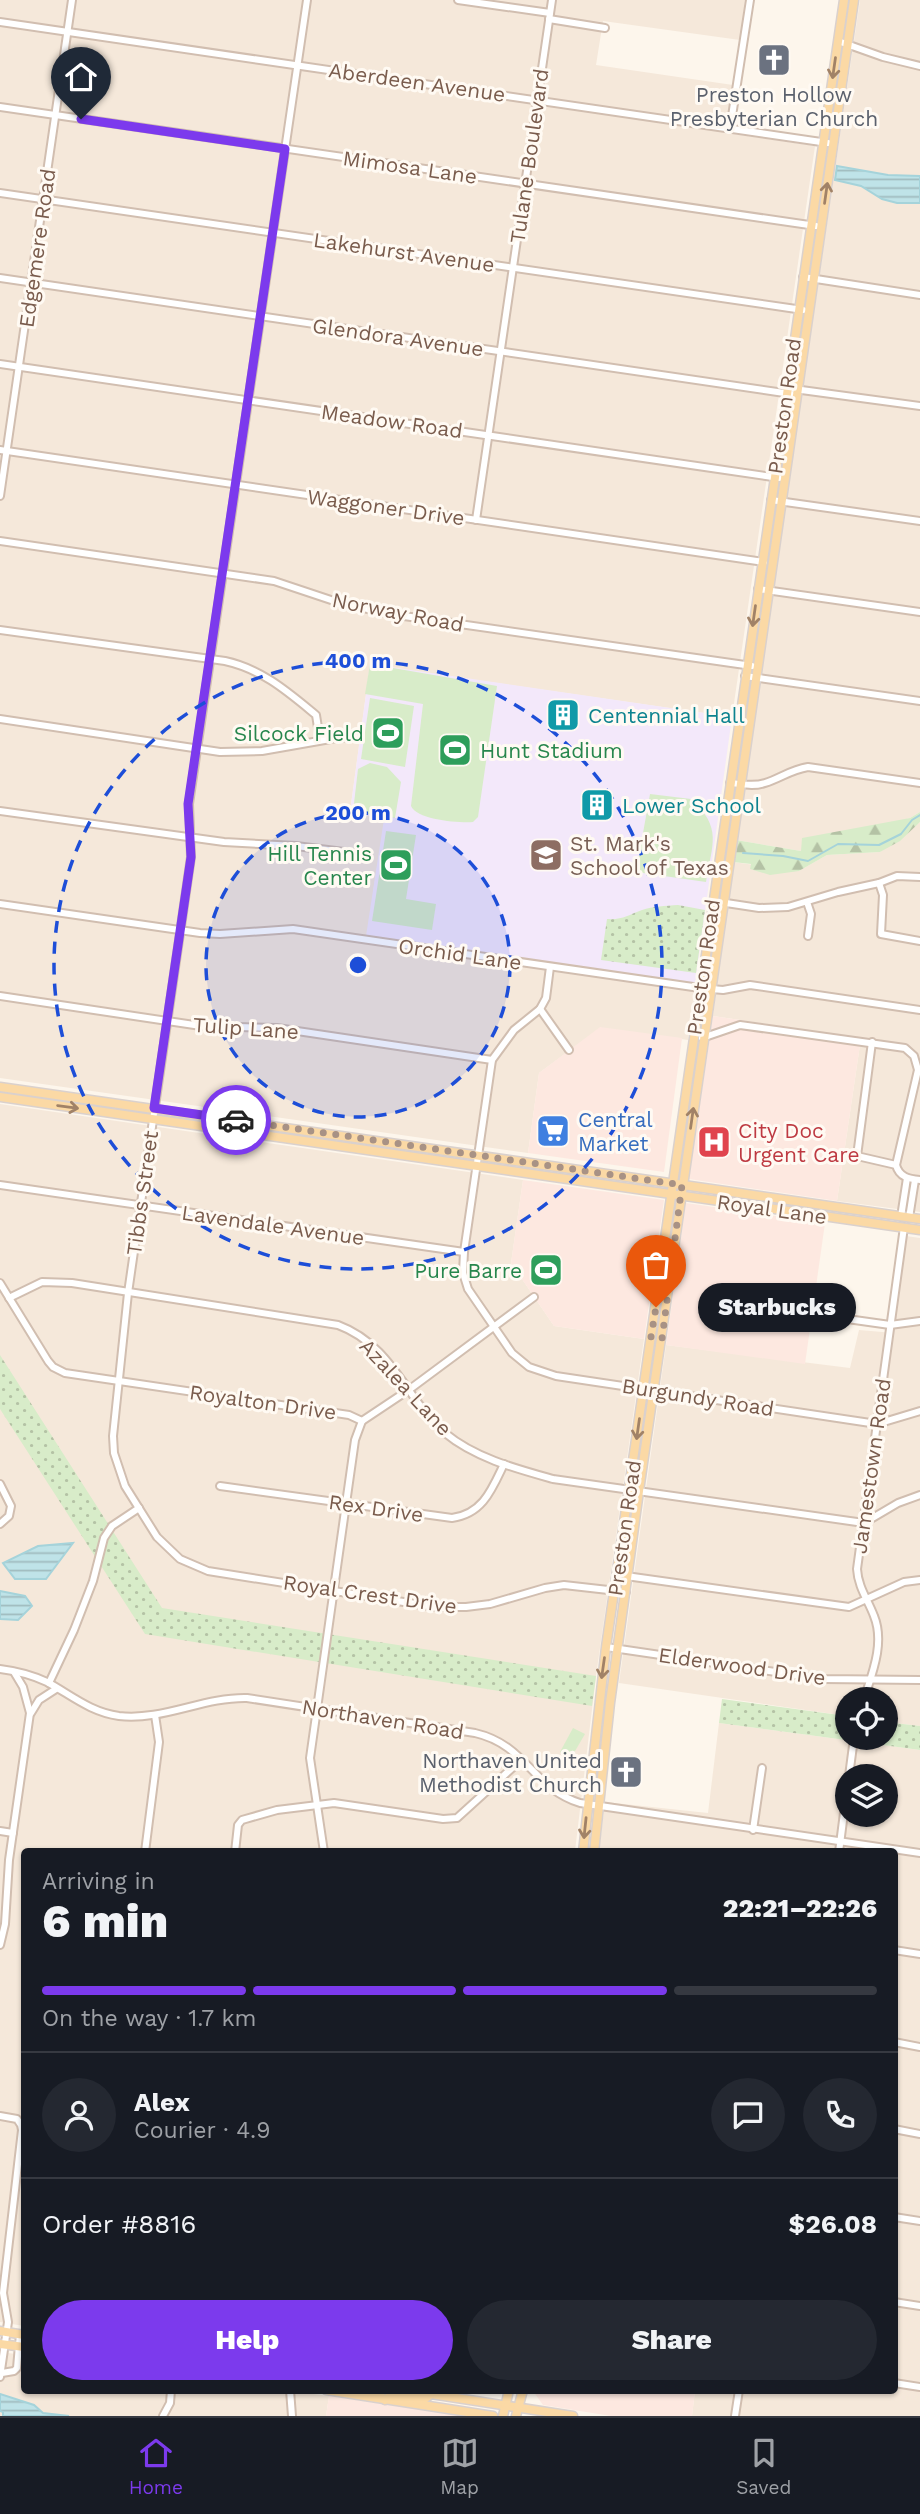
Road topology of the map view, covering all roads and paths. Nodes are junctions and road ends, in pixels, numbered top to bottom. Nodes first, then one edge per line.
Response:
1 (72, 0) edge
2 (307, 0) edge
3 (458, 0) edge
4 (552, 0) edge
5 (750, 0) edge
6 (844, 0) edge
7 (854, 0) edge
8 (549, 16) junction
9 (0, 22) edge
10 (605, 28) dead end
11 (68, 32) junction
12 (838, 41) junction
13 (847, 44) junction
14 (297, 65) junction
15 (920, 66) edge
16 (830, 94) junction
17 (840, 96) junction
18 (537, 100) junction
19 (0, 107) edge
20 (56, 116) junction
21 (730, 129) junction
22 (823, 143) junction
23 (833, 144) junction
24 (285, 149) junction
25 (526, 184) junction
26 (0, 193) edge
27 (44, 199) junction
28 (811, 225) junction
29 (821, 227) junction
30 (272, 233) junction
31 (513, 268) junction
32 (803, 277) junction
33 (0, 278) edge
34 (814, 279) junction
35 (32, 283) junction
36 (920, 295) edge
37 (798, 310) junction
38 (809, 311) junction
39 (260, 316) junction
40 (502, 352) junction
41 (0, 364) edge
42 (19, 366) junction
43 (786, 391) junction
44 (797, 392) junction
45 (247, 400) junction
46 (920, 406) edge
47 (489, 436) junction
48 (3, 451) edge
49 (774, 477) junction
50 (785, 479) junction
51 (236, 486) junction
52 (0, 496) edge
53 (771, 500) junction
54 (782, 501) junction
55 (476, 520) junction
56 (920, 521) edge
57 (0, 541) edge
58 (762, 562) junction
59 (773, 563) junction
60 (223, 574) junction
61 (758, 589) junction
62 (769, 590) junction
63 (920, 612) edge
64 (0, 630) edge
65 (210, 659) junction
66 (747, 665) junction
67 (758, 667) junction
68 (745, 676) junction
69 (756, 678) junction
70 (920, 701) edge
71 (0, 719) edge
72 (355, 737) dead end
73 (320, 740) junction
74 (197, 748) junction
75 (730, 783) junction
76 (920, 783) edge
77 (740, 784) junction
78 (0, 811) edge
79 (190, 837) junction
80 (368, 855) dead end
81 (920, 877) edge
82 (879, 883) junction
83 (807, 902) junction
84 (0, 904) edge
85 (723, 904) junction
86 (712, 905) junction
87 (180, 930) junction
88 (808, 936) dead end
89 (920, 941) edge
90 (551, 967) junction
91 (701, 988) junction
92 (711, 989) junction
93 (0, 996) edge
94 (540, 1009) junction
95 (920, 1010) edge
96 (167, 1020) junction
97 (704, 1038) junction
98 (693, 1040) junction
99 (872, 1042) junction
100 (569, 1050) dead end
101 (492, 1059) junction
102 (918, 1059) edge
103 (0, 1087) edge
104 (686, 1089) junction
105 (34, 1091) junction
106 (696, 1091) junction
107 (0, 1097) edge
108 (911, 1101) junction
109 (32, 1102) junction
110 (920, 1102) edge
111 (154, 1108) junction
112 (153, 1119) junction
113 (323, 1133) junction
114 (322, 1144) junction
115 (477, 1156) junction
116 (896, 1165) junction
117 (476, 1166) junction
118 (914, 1179) edge
119 (672, 1184) junction
120 (0, 1185) edge
121 (682, 1185) junction
122 (671, 1195) junction
123 (758, 1196) junction
124 (680, 1197) junction
125 (784, 1199) junction
126 (140, 1206) junction
127 (756, 1207) junction
128 (853, 1209) junction
129 (783, 1210) junction
130 (905, 1217) junction
131 (920, 1219) edge
132 (852, 1220) junction
133 (904, 1227) junction
134 (920, 1230) edge
135 (464, 1252) junction
136 (0, 1283) edge
137 (128, 1293) junction
138 (668, 1294) junction
139 (657, 1295) junction
140 (534, 1297) dead end
141 (9, 1298) junction
142 (819, 1315) dead end
143 (920, 1321) edge
144 (891, 1325) junction
145 (494, 1326) junction
146 (651, 1337) junction
147 (662, 1339) junction
148 (118, 1381) junction
149 (644, 1389) junction
150 (410, 1390) junction
151 (654, 1391) junction
152 (920, 1411) edge
153 (362, 1421) junction
154 (877, 1424) junction
155 (504, 1464) junction
156 (0, 1484) edge
157 (220, 1486) dead end
158 (629, 1489) junction
159 (639, 1491) junction
160 (920, 1495) edge
161 (345, 1504) junction
162 (139, 1508) junction
163 (863, 1523) junction
164 (0, 1524) edge
165 (617, 1575) junction
166 (628, 1577) junction
167 (920, 1580) edge
168 (334, 1591) junction
169 (615, 1591) junction
170 (626, 1592) junction
171 (866, 1600) junction
172 (606, 1647) junction
173 (618, 1648) junction
174 (0, 1669) edge
175 (12, 1671) junction
176 (870, 1680) junction
177 (920, 1680) edge
178 (49, 1683) junction
179 (868, 1687) edge
180 (56, 1689) junction
181 (599, 1701) junction
182 (610, 1703) junction
183 (317, 1709) junction
184 (30, 1713) junction
185 (155, 1715) junction
186 (522, 1759) junction
187 (762, 1768) dead end
188 (317, 1805) junction
189 (588, 1805) junction
190 (599, 1807) junction
191 (842, 1827) edge
192 (752, 1830) junction
193 (0, 1831) edge
194 (13, 1833) junction
195 (840, 1842) junction
196 (146, 1848) edge
197 (236, 1848) edge
198 (323, 1848) edge
199 (583, 1848) edge
200 (594, 1848) edge
201 (839, 1848) edge
202 (884, 1848) edge
203 (898, 1850) edge
204 (920, 1853) edge
205 (0, 1945) edge
206 (898, 1951) edge
207 (920, 1954) edge
208 (898, 2043) edge
209 (920, 2047) edge
210 (0, 2116) edge
211 (21, 2124) edge
212 (898, 2130) edge
213 (920, 2134) edge
214 (21, 2138) edge
215 (898, 2218) edge
216 (920, 2221) edge
217 (898, 2303) edge
218 (920, 2306) edge
219 (4, 2331) edge
220 (2, 2344) edge
221 (21, 2347) edge
222 (1, 2375) edge
223 (898, 2384) edge
224 (920, 2387) edge
225 (171, 2394) edge
226 (290, 2394) edge
227 (431, 2394) joint
228 (508, 2394) edge
229 (522, 2394) edge
230 (738, 2394) edge
231 (385, 2395) edge
232 (505, 2406) junction
233 (517, 2412) edge
234 (163, 2416) edge
235 (292, 2416) edge
236 (493, 2416) edge
237 (503, 2416) edge
238 (573, 2416) edge
239 (735, 2416) edge

1 - 11 street, Edgemere Road
2 - 14 street, Tibbs Street
3 - 8 street
4 - 8 street, Tulane Boulevard
5 - 21 street
6 - 12 main road, Preston Road
7 - 13 main road, Preston Road
8 - 10 street
8 - 18 street, Tulane Boulevard
9 - 11 street, Aberdeen Avenue
11 - 14 street, Aberdeen Avenue
11 - 20 street, Edgemere Road
12 - 13 street
12 -> 16 main road, Preston Road
13 - 15 street
13 - 17 main road, Preston Road
14 - 18 street, Aberdeen Avenue
14 - 24 street, Tibbs Street
16 - 17 main road
16 - 22 main road, Preston Road
17 - 23 main road, Preston Road
18 - 21 street, Aberdeen Avenue
18 - 25 street, Tulane Boulevard
19 - 20 street, Mimosa Lane
20 - 24 street, Mimosa Lane
20 - 27 street, Edgemere Road
21 - 22 street, Aberdeen Avenue
22 - 23 street, Aberdeen Avenue
22 - 28 main road, Preston Road
29 -> 23 main road, Preston Road
24 - 25 street, Mimosa Lane
24 - 30 street, Tibbs Street
25 - 28 street, Mimosa Lane
25 - 31 street, Tulane Boulevard
26 - 27 street, Lakehurst Avenue
27 - 30 street, Lakehurst Avenue
27 - 35 street, Edgemere Road
28 - 29 street, Mimosa Lane
28 - 32 main road, Preston Road
29 - 34 main road, Preston Road
30 - 31 street, Lakehurst Avenue
30 - 39 street, Tibbs Street
31 - 37 street, Lakehurst Avenue
31 - 40 street, Tulane Boulevard
32 - 34 street
32 - 37 main road, Preston Road
33 - 35 street, Glendora Avenue
34 - 36 street
34 - 38 main road, Preston Road
35 - 39 street, Glendora Avenue
35 - 42 street, Edgemere Road
37 - 38 street, Lakehurst Avenue
37 - 43 main road, Preston Road
38 - 44 main road, Preston Road
39 - 40 street, Glendora Avenue
39 - 45 street, Tibbs Street
40 - 43 street, Glendora Avenue
40 - 47 street, Tulane Boulevard
41 - 42 street, Meadow Road
42 - 45 street, Meadow Road
42 - 48 street, Edgemere Road
43 - 44 street, Glendora Avenue
43 - 49 main road, Preston Road
44 - 46 street, Glendora Avenue
44 - 50 main road, Preston Road
45 - 47 street, Meadow Road
45 - 51 street, Tibbs Street
47 - 49 street, Meadow Road
47 - 55 street, Tulane Boulevard
48 - 51 street, Waggoner Drive
48 - 52 street, Edgemere Road
49 - 50 street, Meadow Road
49 - 53 main road, Preston Road
50 - 54 main road, Preston Road
51 - 55 street, Waggoner Drive
51 - 60 street, Tibbs Street
53 - 54 street
53 - 58 main road, Preston Road
54 - 56 street
54 - 59 main road, Preston Road
55 - 58 street, Waggoner Drive
57 - 60 street, Norway Road
58 - 59 street, Waggoner Drive
58 - 61 main road, Preston Road
59 - 62 main road, Preston Road
60 - 65 street, Tibbs Street
60 - 66 street, Norway Road
61 - 62 street
61 -> 66 main road, Preston Road
62 - 63 street
62 - 67 main road, Preston Road
64 - 65 street
65 - 73 street
65 - 74 street, Tibbs Street
66 - 67 street, Norway Road
66 - 68 main road, Preston Road
67 - 69 main road, Preston Road
68 - 69 street
68 - 75 main road, Preston Road
69 - 70 street
69 - 77 main road, Preston Road
71 - 74 street
72 - 73 street
73 - 74 street
74 - 79 street, Tibbs Street
75 - 77 street
75 - 86 main road, Preston Road
76 - 77 street
77 - 85 main road, Preston Road
78 - 79 street
79 - 80 street
79 - 87 street, Tibbs Street
81 - 82 street
82 - 83 street
82 - 89 street
83 - 85 street
83 - 88 street
84 - 87 street, Orchid Lane
85 - 86 street
85 - 92 main road, Preston Road
86 - 91 main road, Preston Road
87 - 90 street, Orchid Lane
87 - 96 street, Tibbs Street
90 - 91 street, Orchid Lane
90 - 94 street
91 - 92 street, Orchid Lane
91 - 98 main road, Preston Road
92 - 95 street, Orchid Lane
92 - 97 main road, Preston Road
93 - 96 street, Tulip Lane
94 - 100 street
94 - 101 street
96 - 101 street, Tulip Lane
96 - 111 street, Tibbs Street
97 - 98 street
97 - 99 street
97 - 106 main road, Preston Road
98 - 104 main road, Preston Road
99 - 102 street
99 - 116 street
101 - 115 street, Burgundy Road
102 - 108 street
103 - 105 main road, Royal Lane
104 - 106 main road
104 - 119 main road, Preston Road
105 - 109 main road
105 - 111 main road, Royal Lane
121 -> 106 main road, Preston Road
107 - 109 main road, Royal Lane
108 - 110 street
108 - 116 street
109 -> 112 main road, Royal Lane
111 - 112 street, Tibbs Street
111 - 113 main road, Royal Lane
112 - 114 main road, Royal Lane
112 - 126 street, Tibbs Street
113 - 114 main road
113 - 115 main road, Royal Lane
114 - 117 main road, Royal Lane
115 - 117 street, Burgundy Road
115 - 119 main road, Royal Lane
116 - 118 street
117 - 122 main road, Royal Lane
117 - 135 street, Burgundy Road
118 - 130 street
119 - 121 main road, Royal Lane
119 - 122 main road, Preston Road
120 - 126 street, Lavendale Avenue
121 - 123 main road, Royal Lane
121 - 124 main road, Preston Road
122 - 124 main road, Royal Lane
122 - 139 main road, Preston Road
123 - 125 main road, Royal Lane
123 - 127 main road
124 - 127 main road, Royal Lane
124 - 138 main road, Preston Road
125 - 128 main road, Royal Lane
125 - 129 main road
126 - 135 street, Lavendale Avenue
126 - 137 street, Tibbs Street
127 - 129 main road, Royal Lane
128 - 130 main road, Royal Lane
128 - 132 main road
129 - 132 main road, Royal Lane
130 - 131 main road, Royal Lane
130 - 133 main road
132 - 133 main road, Royal Lane
133 - 134 main road, Royal Lane
133 - 144 street, Jamestown Road
135 - 145 street, Burgundy Road
136 - 141 street, Royalton Drive
137 - 141 street, Azalea Lane
137 - 148 street, Tibbs Street
137 - 150 street, Azalea Lane
138 - 139 main road
138 - 147 main road, Preston Road
139 - 146 main road, Preston Road
140 - 145 street, Royalton Drive
141 - 148 street, Royalton Drive
142 - 144 street
143 - 144 street
144 - 154 street, Jamestown Road
145 - 149 street, Burgundy Road
145 - 150 street, Royalton Drive
146 - 147 main road
146 - 149 main road, Preston Road
147 - 151 main road, Preston Road
148 - 153 street, Royalton Drive
148 - 162 street, Tibbs Street
149 - 151 street, Burgundy Road
149 -> 158 main road, Preston Road
150 - 153 street, Royalton Drive
150 - 155 street, Azalea Lane
151 - 154 street, Burgundy Road
151 - 159 main road, Preston Road
152 - 154 street, Burgundy Road
153 - 161 street
154 - 163 street, Jamestown Road
155 - 158 street, Azalea Lane
155 - 161 street, Rex Drive
156 - 164 street
157 - 161 street, Rex Drive
158 - 159 street, Azalea Lane
158 - 165 main road, Preston Road
159 - 163 street, Azalea Lane
159 - 166 main road, Preston Road
160 - 163 street
161 - 168 street
162 - 168 street, Royal Crest Drive
162 - 178 street
163 - 171 street, Jamestown Road
165 - 166 street
165 - 169 main road, Preston Road
166 - 170 main road, Preston Road
166 - 171 street
167 - 171 street
168 - 169 street, Royal Crest Drive
168 - 183 street
169 - 170 street, Royal Crest Drive
169 - 172 main road, Preston Road
170 - 173 main road, Preston Road
171 - 176 street, Jamestown Road
172 - 173 street, Elderwood Drive
172 -> 181 main road, Preston Road
173 - 176 street, Elderwood Drive
173 - 182 main road, Preston Road
174 - 175 street, Northaven Road
175 - 178 street, Northaven Road
175 - 184 street
176 - 177 street, Elderwood Drive
176 - 179 street, Jamestown Road
178 - 180 street, Northaven Road
180 - 184 street
180 - 185 street, Northaven Road
181 - 182 main road
181 - 189 main road, Preston Road
182 - 190 main road, Preston Road
183 - 185 street, Northaven Road
183 - 186 street, Northaven Road
183 - 188 street
184 - 194 street
185 - 196 street
186 - 188 street
186 - 189 street, Northaven Road
187 - 192 street
188 - 197 street
188 - 198 street
189 - 190 street, Northaven Road
189 -> 199 main road, Preston Road
190 - 192 street, Northaven Road
190 - 200 main road, Preston Road
191 - 195 street
192 - 195 street, Northaven Road
193 - 194 street
194 - 205 street
195 - 201 street
195 - 202 street, Northaven Road
203 - 204 street, Northaven Road
206 - 207 street
208 - 209 street
210 - 211 street
212 - 213 street
214 - 219 street
215 - 216 street
217 - 218 street
219 - 220 street
220 - 221 main road
220 - 222 street
221 - 222 street
223 - 224 street
225 - 234 street
226 - 235 street
227 - 231 main road
227 - 232 main road
228 - 232 main road
229 - 233 main road
230 - 239 street
231 - 236 main road
232 - 233 main road
232 - 237 main road
233 - 238 main road

